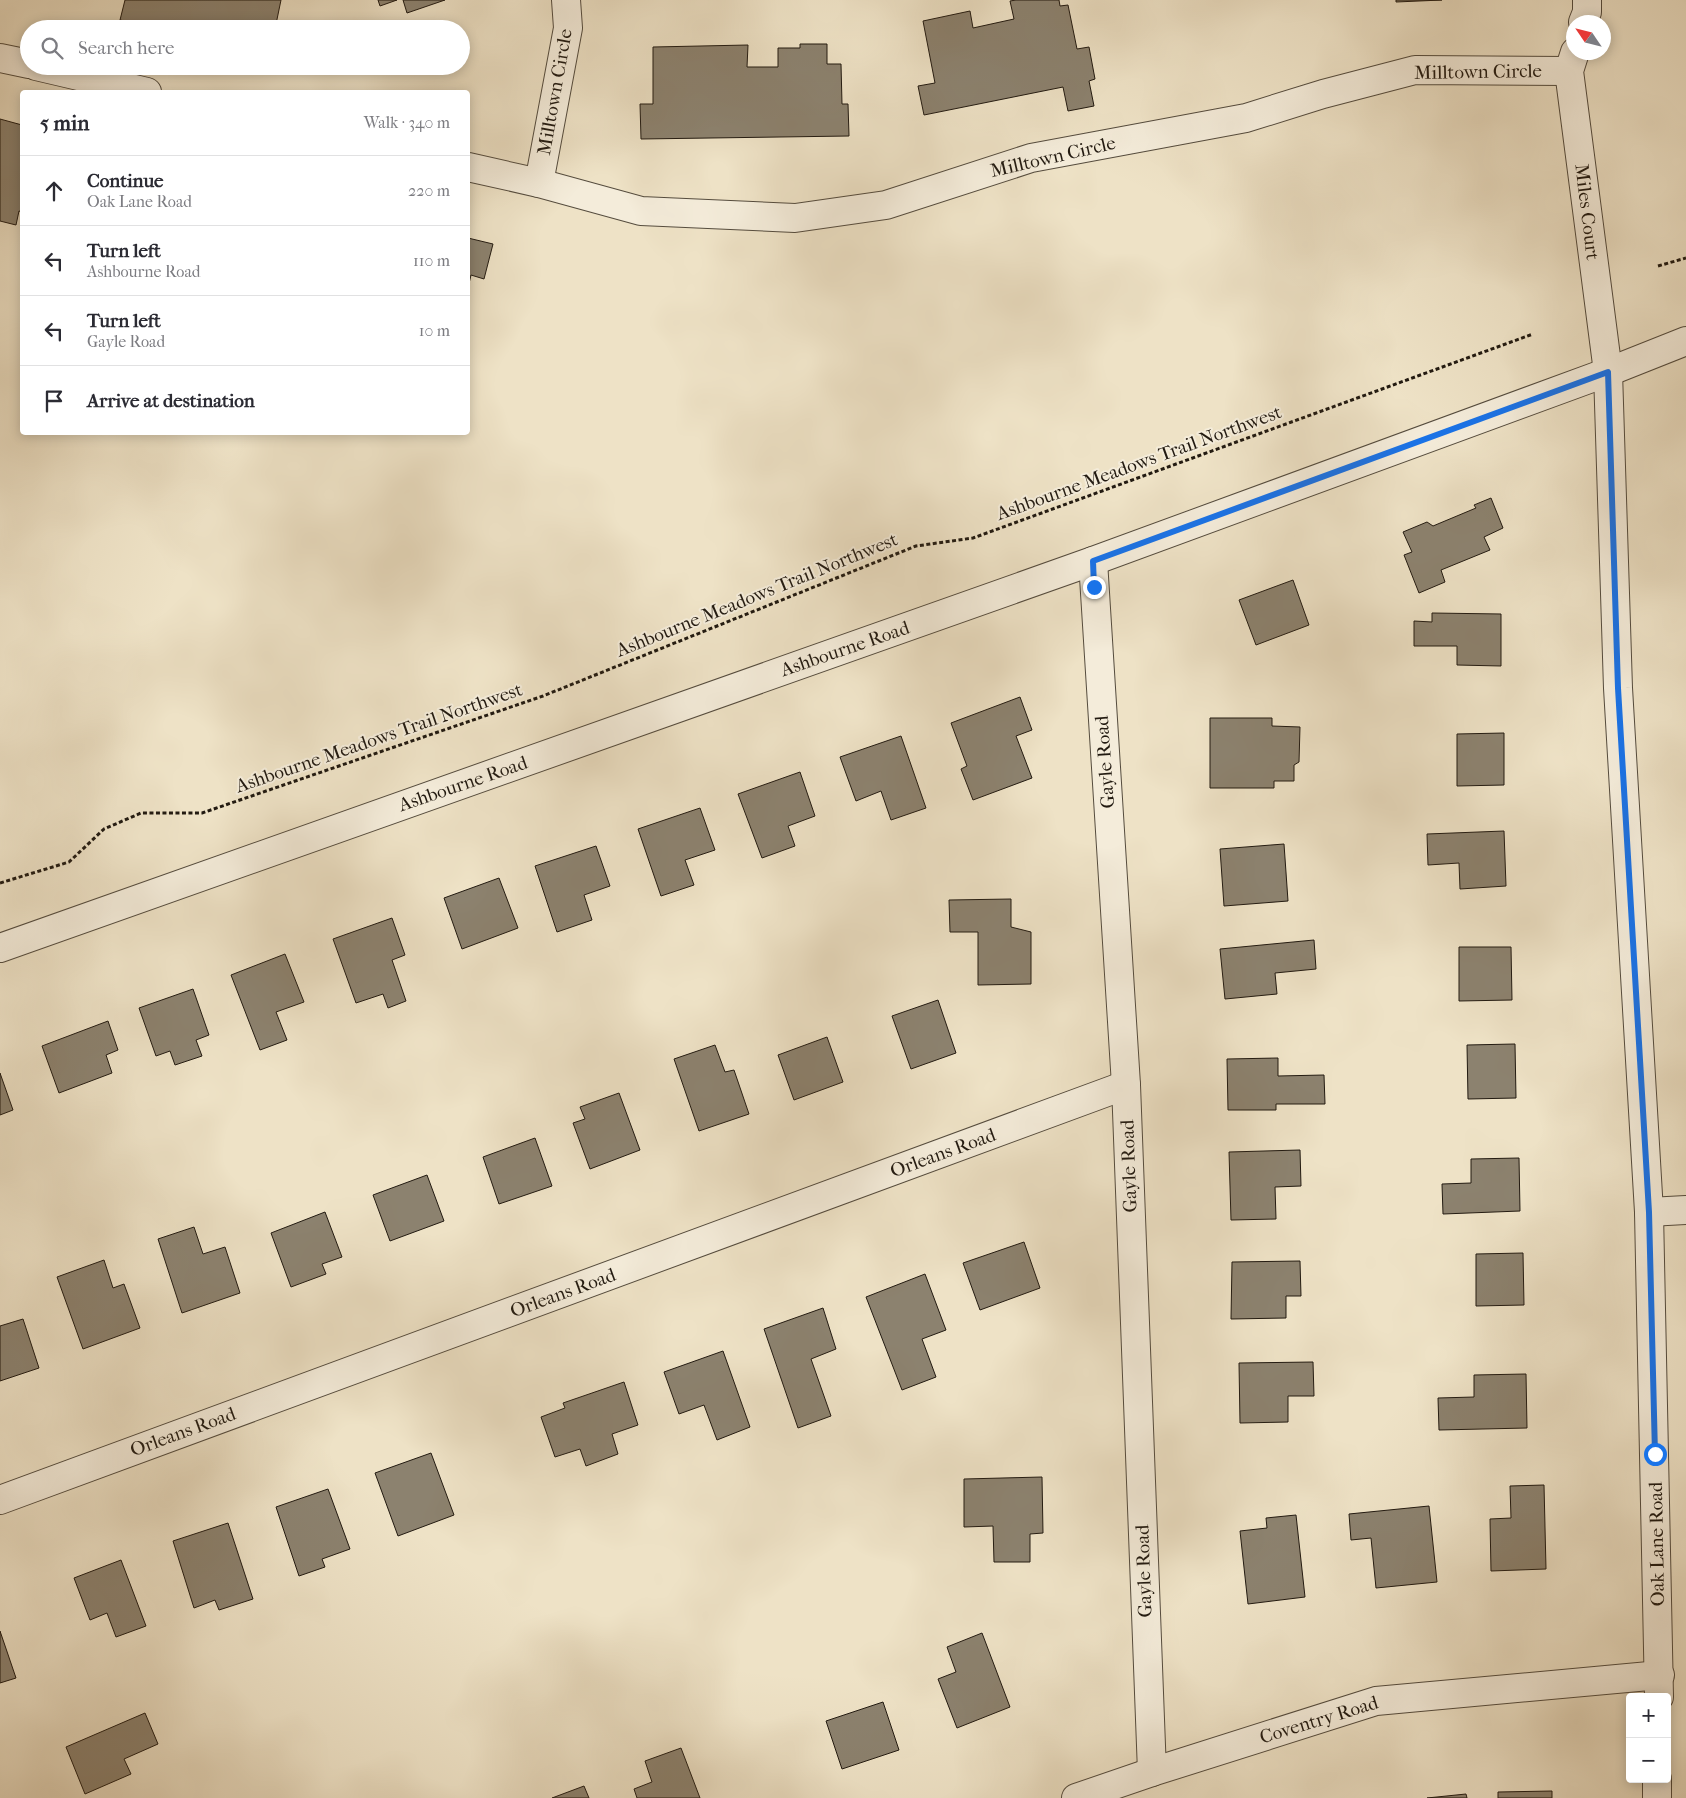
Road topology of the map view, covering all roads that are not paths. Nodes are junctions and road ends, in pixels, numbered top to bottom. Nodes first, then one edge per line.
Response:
1 (566, 0) edge
2 (1587, 0) edge
3 (1586, 15) edge
4 (0, 58) edge
5 (20, 62) edge
6 (1572, 62) edge
7 (74, 75) edge
8 (138, 90) edge
9 (470, 167) edge
10 (539, 183) junction
11 (1686, 341) edge
12 (1608, 372) junction
13 (1093, 561) junction
14 (0, 948) edge
15 (1126, 1085) junction
16 (1686, 1210) edge
17 (1649, 1212) junction
18 (0, 1500) edge
19 (1659, 1686) edge
20 (1152, 1772) junction
21 (1657, 1783) edge
22 (1076, 1798) edge
23 (1657, 1798) edge

1 - 10 street, Milltown Circle
2 - 3 street
4 - 5 street
6 - 10 street, Milltown Circle
6 - 12 street, Miles Court
7 - 8 street
9 - 10 street, Milltown Circle
11 - 12 street, Ashbourne Road
12 - 13 street, Ashbourne Road
12 - 17 street, Oak Lane Road
13 - 14 street, Ashbourne Road
13 - 15 street, Gayle Road
15 - 18 street, Orleans Road
15 - 20 street, Gayle Road
16 - 17 street
17 - 19 street, Oak Lane Road
19 - 20 street, Coventry Road
20 - 22 street, Coventry Road
21 - 23 street

